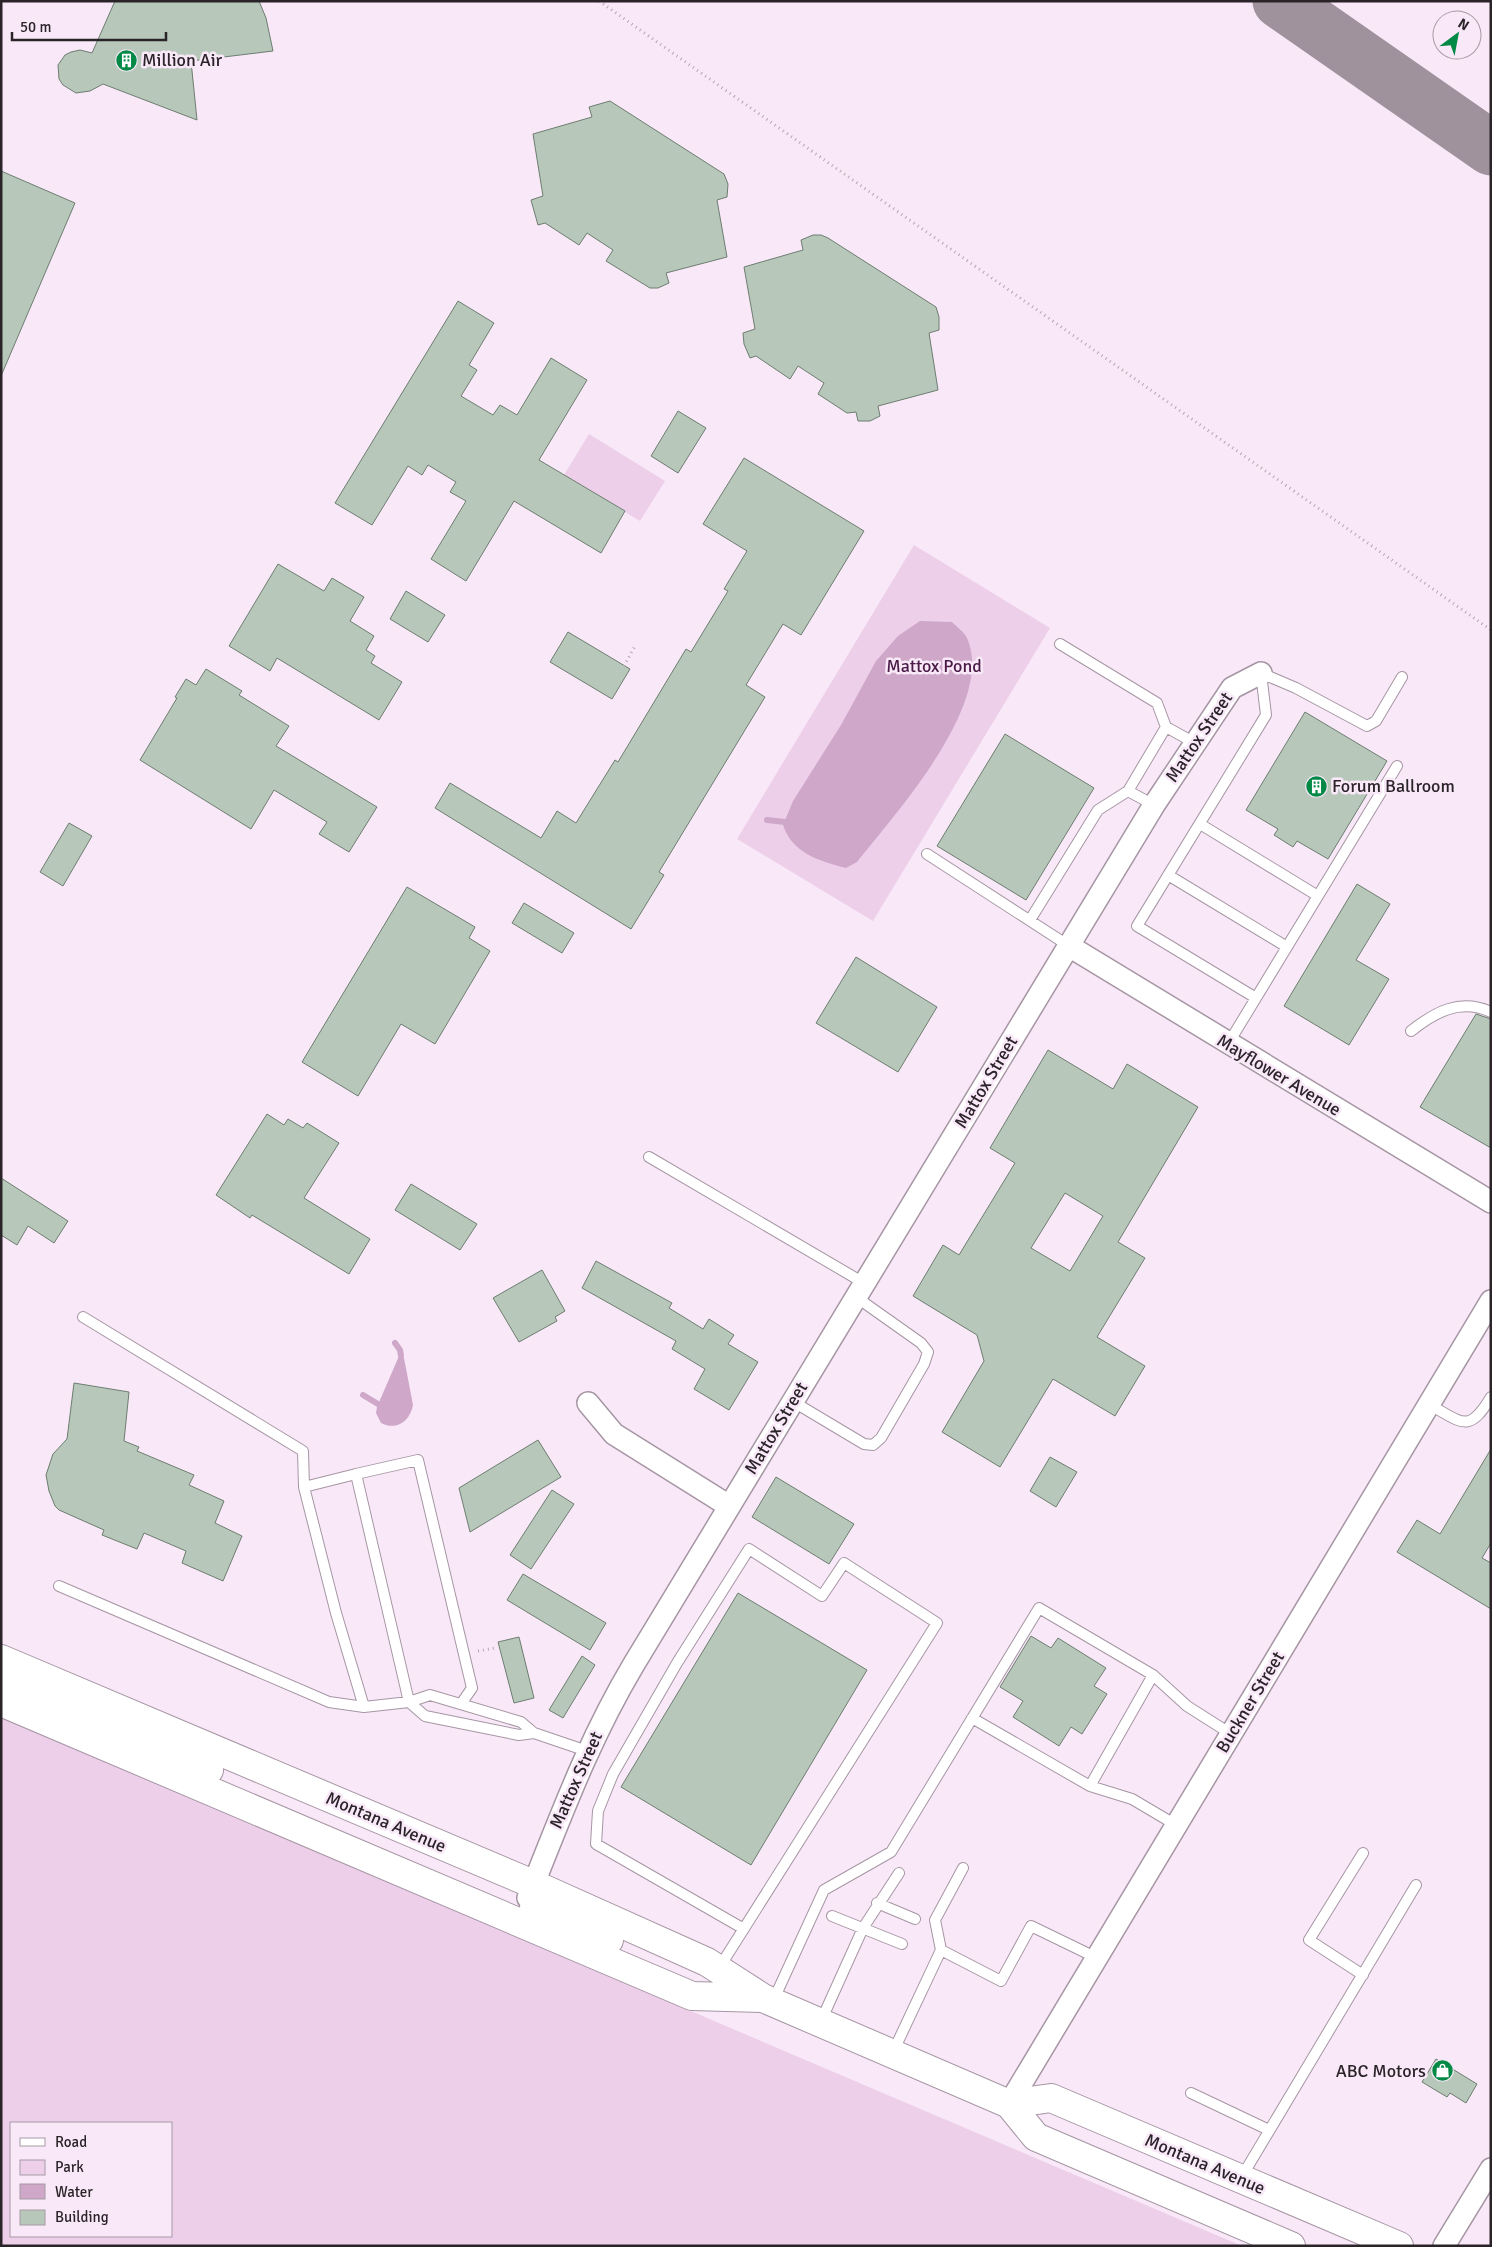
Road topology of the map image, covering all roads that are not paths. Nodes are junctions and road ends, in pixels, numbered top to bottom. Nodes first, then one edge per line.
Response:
1 (1060, 644) dead end
2 (1260, 673) junction
3 (1402, 677) dead end
4 (1166, 727) junction
5 (1195, 743) junction
6 (1397, 766) dead end
7 (1128, 790) junction
8 (1154, 805) junction
9 (1200, 824) junction
10 (927, 854) dead end
11 (1168, 876) junction
12 (1318, 896) junction
13 (1030, 920) junction
14 (1069, 946) junction
15 (1287, 947) junction
16 (1256, 998) junction
17 (1491, 1012) edge
18 (1411, 1031) dead end
19 (1228, 1044) junction
20 (649, 1157) dead end
21 (1491, 1202) edge
22 (860, 1290) junction
23 (1491, 1301) edge
24 (83, 1317) dead end
25 (1491, 1397) edge
26 (792, 1401) junction
27 (588, 1403) dead end
28 (1428, 1404) junction
29 (356, 1474) junction
30 (304, 1487) junction
31 (729, 1506) junction
32 (59, 1586) dead end
33 (1, 1659) edge
34 (1153, 1675) junction
35 (1, 1681) edge
36 (1, 1702) edge
37 (409, 1702) junction
38 (461, 1704) junction
39 (364, 1707) junction
40 (972, 1718) junction
41 (534, 1732) junction
42 (1231, 1734) junction
43 (587, 1751) junction
44 (1090, 1786) junction
45 (1176, 1825) junction
46 (1363, 1853) dead end
47 (963, 1868) dead end
48 (899, 1873) dead end
49 (1416, 1885) dead end
50 (529, 1894) junction
51 (877, 1903) junction
52 (832, 1916) dead end
53 (915, 1919) dead end
54 (863, 1928) junction
55 (744, 1929) junction
56 (902, 1944) dead end
57 (941, 1950) junction
58 (1097, 1958) junction
59 (718, 1969) junction
60 (1363, 1974) junction
61 (760, 1999) junction
62 (821, 2021) junction
63 (892, 2054) junction
64 (1190, 2093) dead end
65 (1009, 2104) junction
66 (1269, 2130) junction
67 (1491, 2169) edge
68 (1240, 2179) junction
69 (1291, 2246) edge
70 (1399, 2246) edge
71 (1444, 2246) edge

1 - 4 lane
2 - 3 lane
2 - 5 street, Mattox Street
2 - 9 lane
4 - 5 lane
4 - 7 lane
5 - 8 street, Mattox Street
6 - 12 lane
7 - 8 lane
7 - 13 lane
8 - 14 street, Mattox Street
9 - 11 lane
9 - 12 lane
10 - 13 lane
11 - 15 lane
11 - 16 lane
12 - 15 lane
13 - 14 lane
14 - 19 street, Mayflower Avenue
14 - 22 street, Mattox Street
15 - 16 lane
16 - 19 lane
17 - 18 lane
19 - 21 street, Mayflower Avenue
20 - 22 lane
22 - 26 street, Mattox Street
22 - 26 lane
23 - 28 street, Buckner Street
24 - 30 lane
25 - 28 lane
26 - 31 street, Mattox Street
27 - 31 street
28 - 42 street, Buckner Street
29 - 30 lane
29 - 37 lane
29 - 38 lane
30 - 39 lane
31 - 43 street, Mattox Street
32 - 39 lane
33 - 50 highway, Montana Avenue
34 - 40 lane
34 - 42 lane
34 - 44 lane
35 - 50 highway
36 - 61 highway, Montana Avenue
37 - 38 lane
37 - 39 lane
37 - 41 lane
38 - 41 lane
40 - 44 lane
40 - 61 lane
41 - 43 lane
42 - 45 street, Buckner Street
43 - 50 street, Mattox Street
44 - 45 lane
45 - 58 street, Buckner Street
46 - 60 lane
47 - 57 lane
48 - 51 lane
49 - 60 lane
50 - 59 highway, Montana Avenue
50 - 61 highway
51 - 53 lane
51 - 54 lane
52 - 54 lane
54 - 56 lane
54 - 62 lane
55 - 55 lane
55 - 59 lane
57 - 58 lane
57 - 63 lane
58 - 65 street, Buckner Street
59 - 61 highway, Montana Avenue
60 - 66 lane
61 - 62 highway, Montana Avenue
62 - 63 highway, Montana Avenue
63 - 65 highway, Montana Avenue
64 - 66 lane
65 - 68 highway, Montana Avenue
65 - 69 highway, Montana Avenue
66 - 68 lane
67 - 71 street
68 - 70 highway, Montana Avenue

